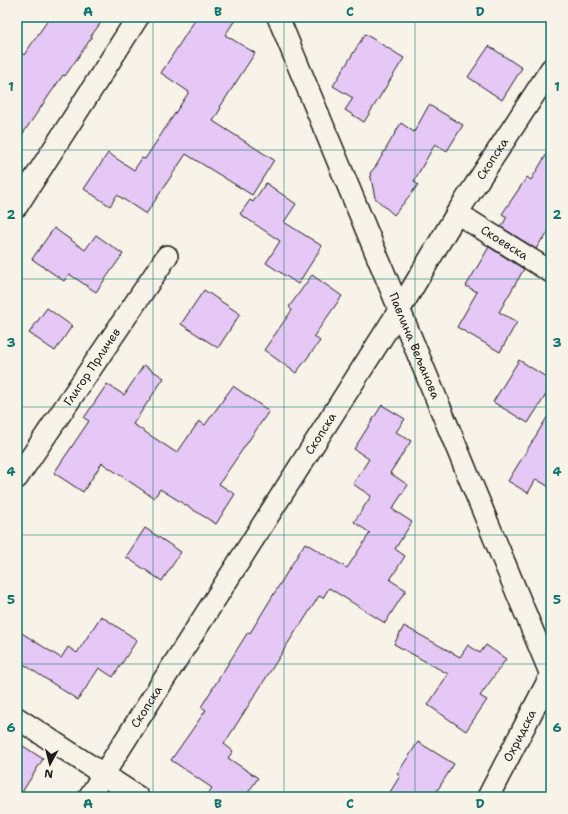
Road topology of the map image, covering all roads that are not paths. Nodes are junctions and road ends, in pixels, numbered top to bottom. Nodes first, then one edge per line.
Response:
1 (138, 17) edge
2 (278, 17) edge
3 (551, 70) edge
4 (17, 206) edge
5 (457, 213) junction
6 (167, 256) dead end
7 (551, 272) edge
8 (400, 309) junction
9 (17, 478) edge
10 (551, 675) edge
11 (17, 718) edge
12 (104, 774) junction
13 (89, 797) edge
14 (138, 797) edge
15 (488, 797) edge

1 - 4 street
2 - 8 street, Павлина Вељанова
3 - 5 street, Скопска
5 - 7 street, Скоевска
5 - 8 street, Скопска
6 - 9 street, Глигор Прличев
8 - 10 street, Павлина Вељанова
8 - 12 street, Скопска
10 - 15 street, Охридска
11 - 12 street
12 - 13 street, Скопска
12 - 14 street

